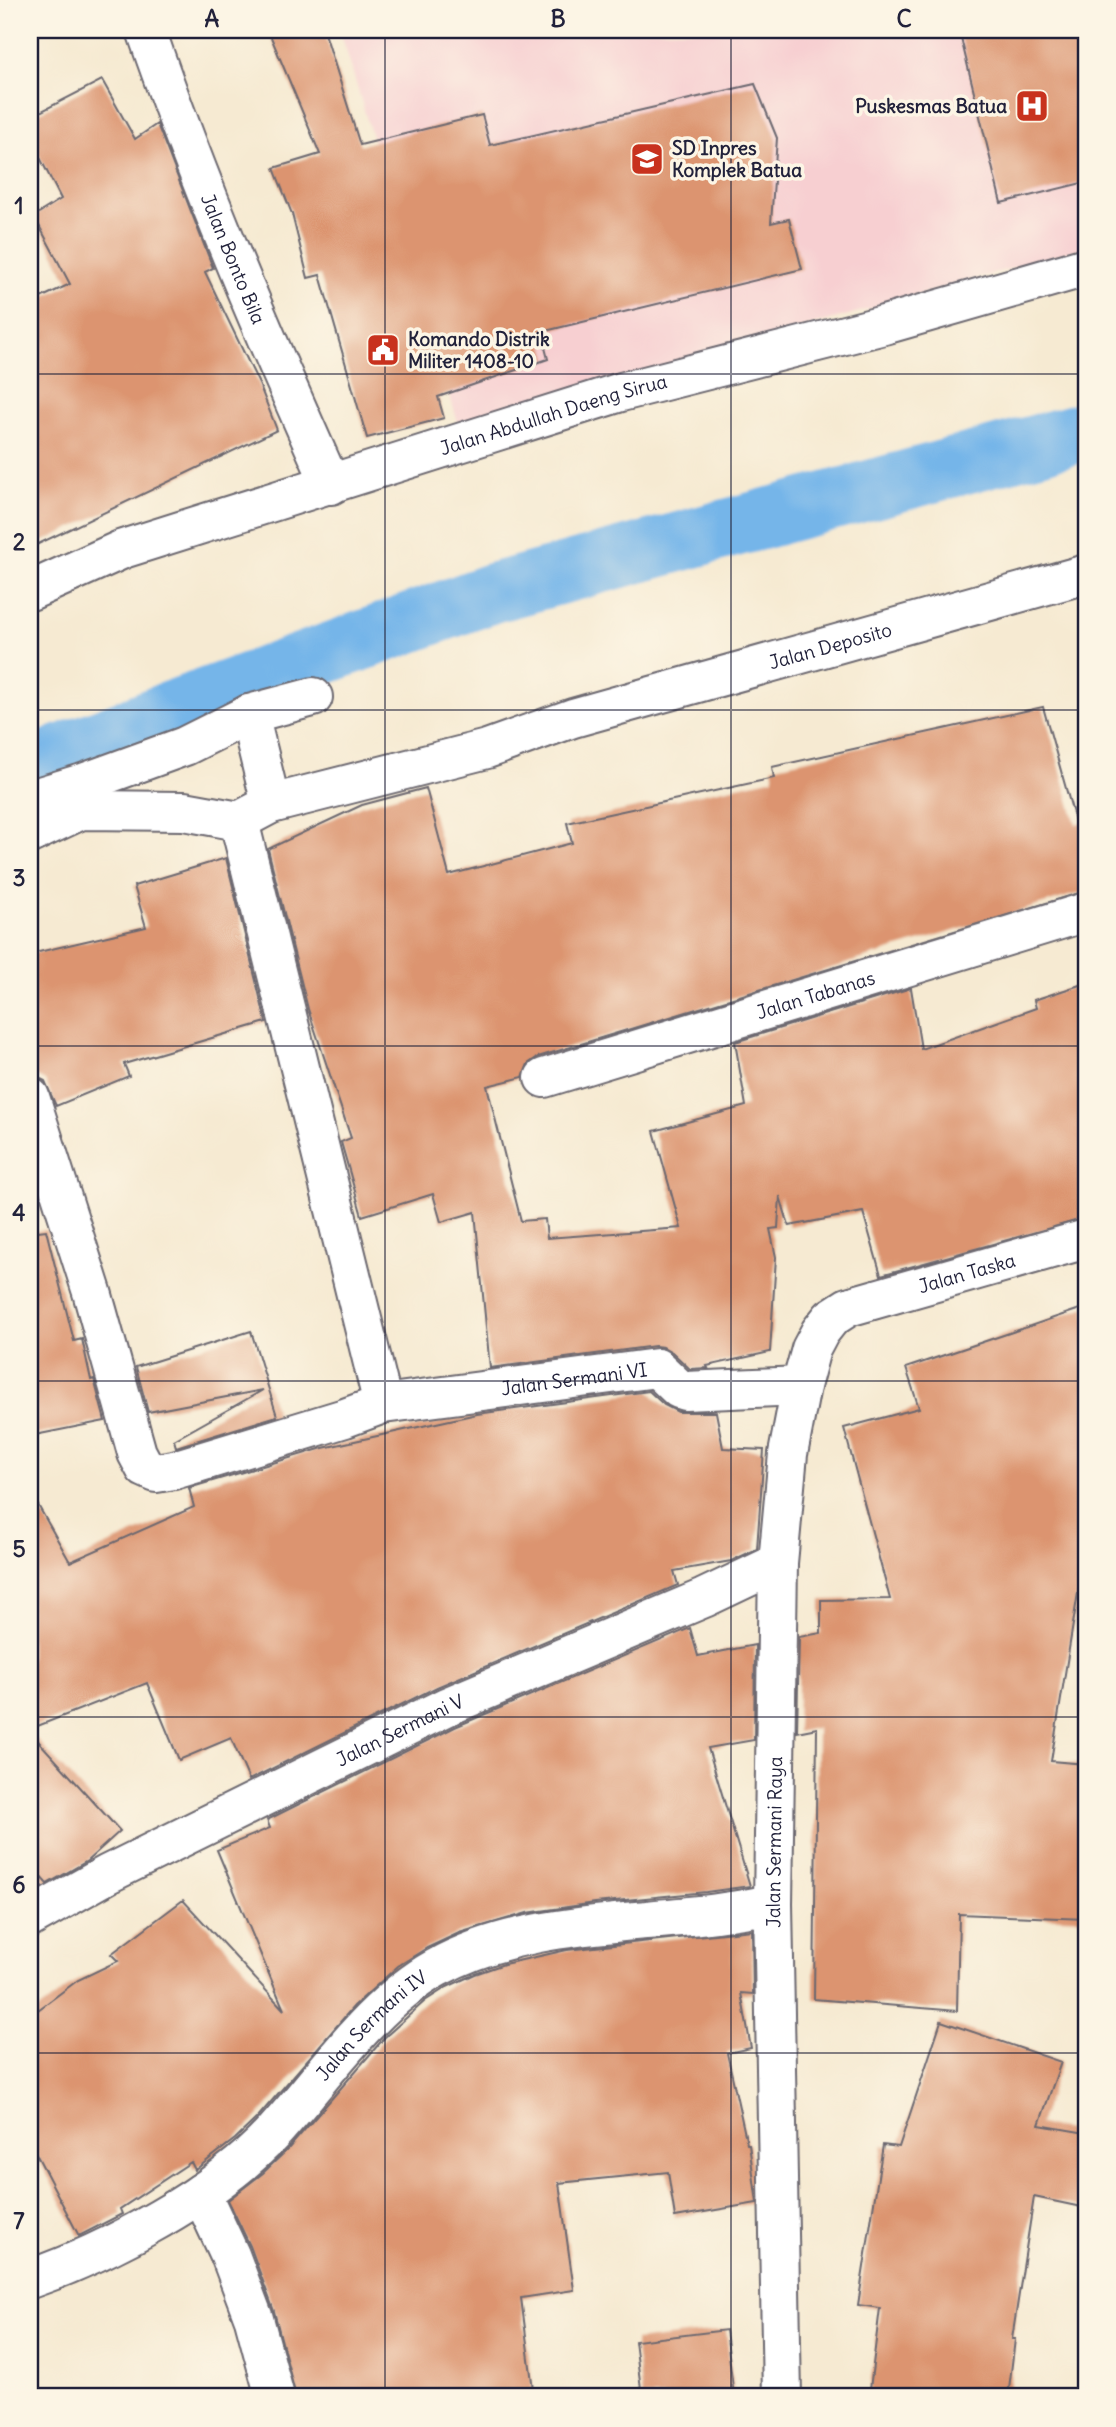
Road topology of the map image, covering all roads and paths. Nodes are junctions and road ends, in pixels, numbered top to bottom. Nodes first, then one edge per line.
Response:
1 (146, 30) edge
2 (1086, 267) edge
3 (331, 485) junction
4 (1084, 585) edge
5 (30, 592) edge
6 (313, 698) dead end
7 (249, 714) junction
8 (30, 799) edge
9 (255, 812) junction
10 (30, 834) edge
11 (1086, 912) edge
12 (544, 1078) dead end
13 (30, 1097) edge
14 (1086, 1239) edge
15 (848, 1307) joint
16 (801, 1387) junction
17 (383, 1404) junction
18 (778, 1563) junction
19 (773, 1904) junction
20 (30, 1918) edge
21 (201, 2193) junction
22 (30, 2279) edge
23 (275, 2397) edge
24 (782, 2397) edge

1 - 3 street, Jalan Bonto Bila
2 - 3 street, Jalan Abdullah Daeng Sirua
3 - 5 street, Jalan Abdullah Daeng Sirua
4 - 9 street, Jalan Deposito
6 - 7 street
7 - 8 street
7 - 9 street
9 - 10 street
9 - 17 street
11 - 12 street, Jalan Tabanas
13 - 17 street, Jalan Sermani VI
14 - 15 street, Jalan Taska
15 - 16 street, Jalan Sermani Raya
16 - 17 street, Jalan Sermani VI
16 - 18 street, Jalan Sermani Raya
18 - 19 street, Jalan Sermani Raya
18 - 20 street, Jalan Sermani V
19 - 21 street, Jalan Sermani IV
19 - 24 street, Jalan Sermani Raya
21 - 22 street, Jalan Sermani IV
21 - 23 street

